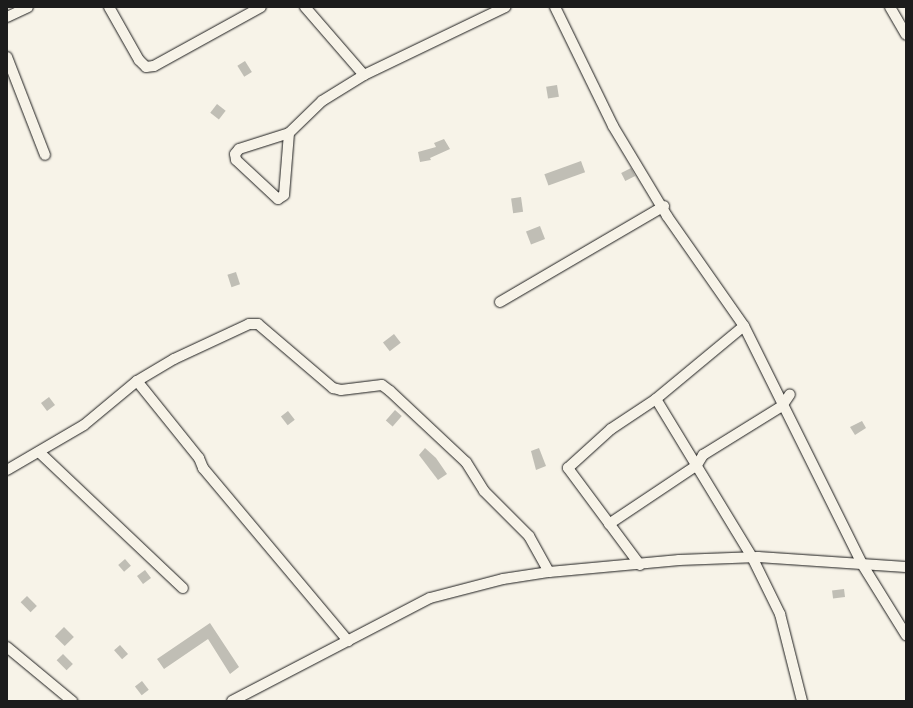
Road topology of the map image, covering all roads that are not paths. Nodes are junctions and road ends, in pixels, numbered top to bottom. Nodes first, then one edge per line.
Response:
1 (28, 7) edge
2 (109, 7) edge
3 (261, 7) edge
4 (305, 7) edge
5 (505, 7) edge
6 (555, 7) edge
7 (890, 7) edge
8 (7, 17) edge
9 (906, 35) edge
10 (7, 57) edge
11 (364, 75) junction
12 (288, 133) junction
13 (45, 155) dead end
14 (664, 206) junction
15 (500, 302) dead end
16 (744, 326) junction
17 (136, 381) junction
18 (790, 394) dead end
19 (656, 399) junction
20 (782, 406) junction
21 (38, 452) junction
22 (697, 465) junction
23 (7, 470) edge
24 (609, 524) junction
25 (752, 558) junction
26 (862, 564) junction
27 (640, 565) junction
28 (906, 566) edge
29 (549, 572) junction
30 (183, 588) dead end
31 (906, 635) edge
32 (348, 641) junction
33 (7, 647) edge
34 (72, 701) edge
35 (232, 701) edge
36 (802, 701) edge

1 - 8 street
2 - 3 street
4 - 11 street
5 - 11 street
6 - 14 street
7 - 9 street
10 - 13 street
11 - 12 street
12 - 12 street
14 - 15 street
14 - 16 street
16 - 19 street
16 - 20 street
17 - 21 street
17 - 29 street
17 - 32 street
18 - 20 street
19 - 22 street
19 - 24 street
20 - 22 street
20 - 26 street
21 - 23 street
21 - 30 street
22 - 24 street
22 - 25 street
24 - 27 street
25 - 26 street
25 - 27 street
25 - 36 street
26 - 28 street
26 - 31 street
27 - 29 street
29 - 32 street
32 - 35 street
33 - 34 street

